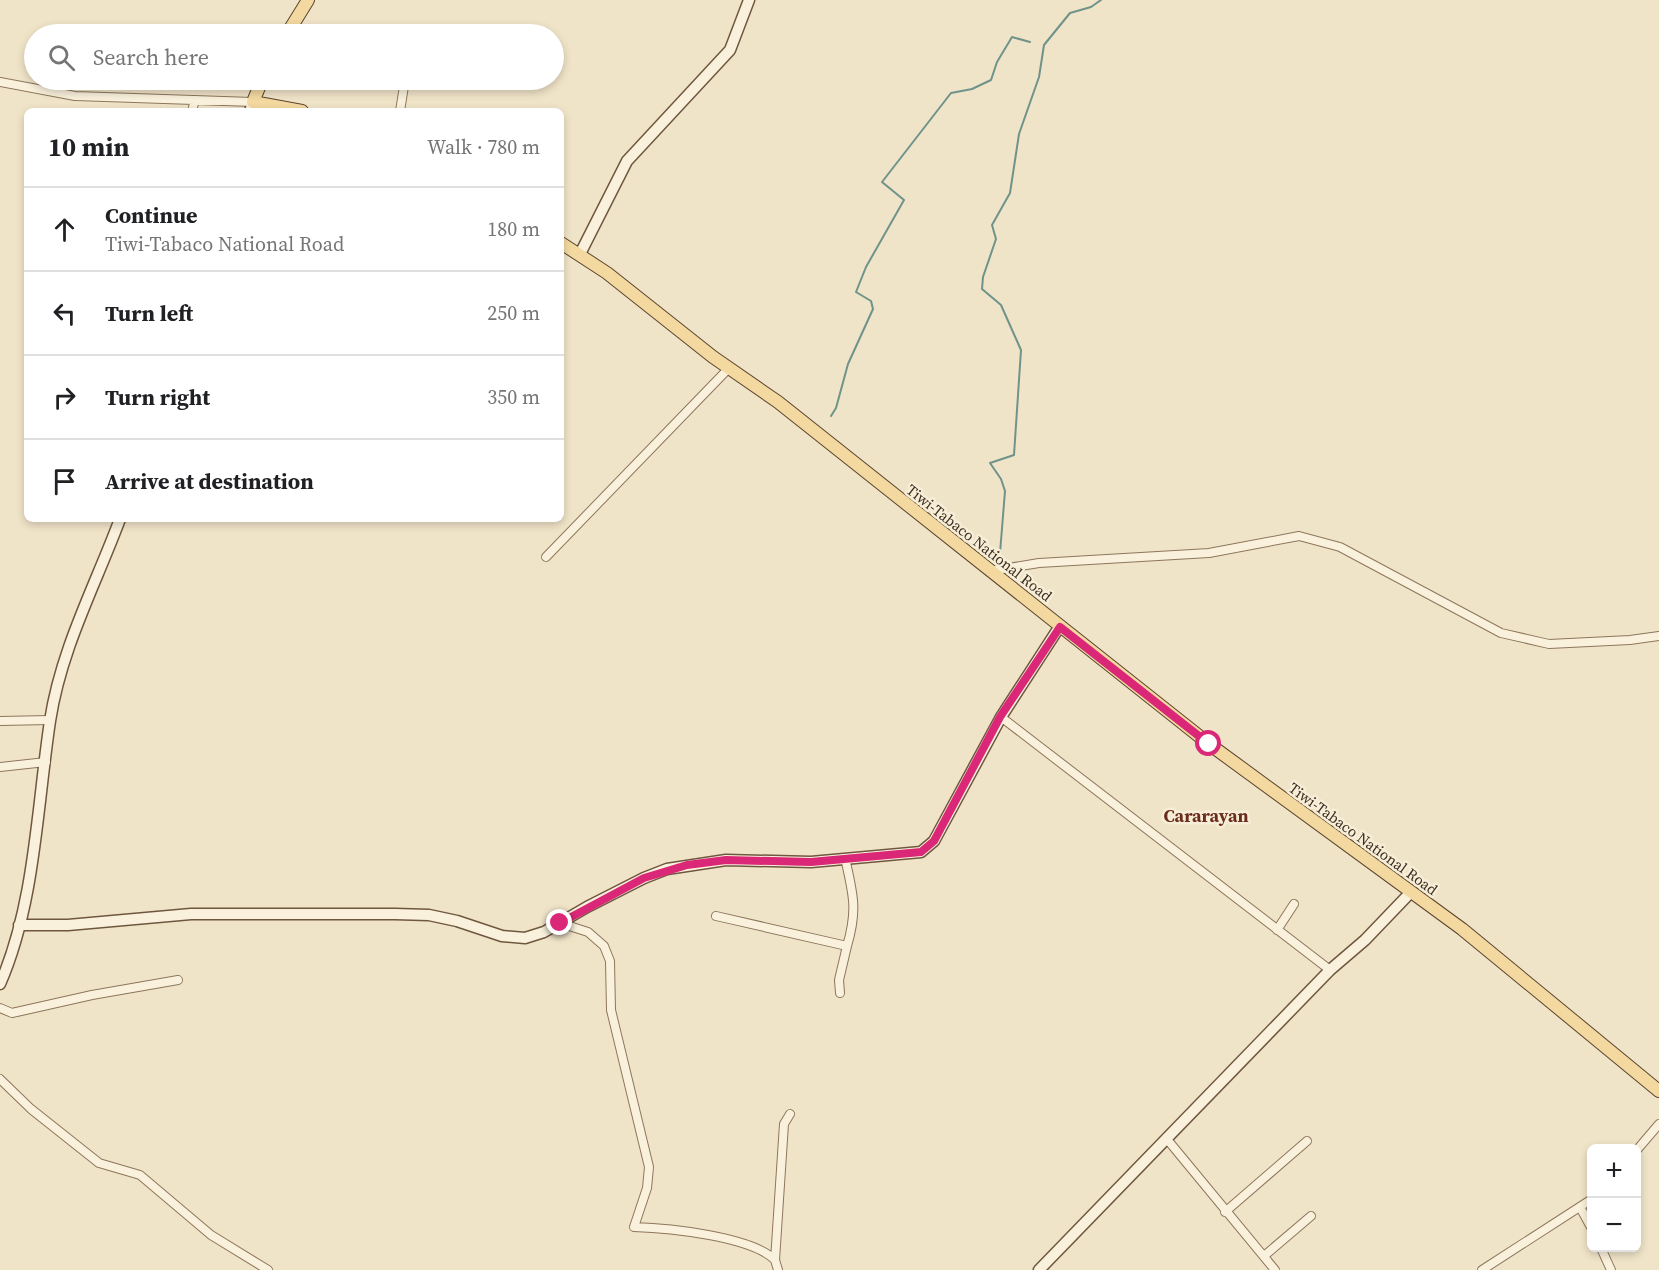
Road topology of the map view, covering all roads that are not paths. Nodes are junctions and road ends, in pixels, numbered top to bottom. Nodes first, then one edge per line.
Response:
1 (308, 0) edge
2 (749, 0) edge
3 (294, 24) edge
4 (0, 82) edge
5 (24, 86) edge
6 (43, 90) edge
7 (258, 90) edge
8 (403, 90) edge
9 (195, 100) junction
10 (251, 107) edge
11 (193, 108) edge
12 (400, 108) edge
13 (564, 245) edge
14 (579, 254) junction
15 (729, 368) junction
16 (119, 522) edge
17 (546, 557) dead end
18 (990, 571) junction
19 (1060, 627) junction
20 (1659, 636) edge
21 (1000, 717) junction
22 (50, 720) junction
23 (0, 721) edge
24 (46, 762) junction
25 (0, 767) edge
26 (845, 858) junction
27 (1412, 892) junction
28 (1294, 904) dead end
29 (716, 915) dead end
30 (560, 923) junction
31 (19, 926) junction
32 (1277, 930) junction
33 (847, 946) junction
34 (1330, 970) junction
35 (178, 980) dead end
36 (0, 984) edge
37 (840, 993) dead end
38 (0, 1008) edge
39 (0, 1079) edge
40 (1659, 1091) edge
41 (790, 1114) dead end
42 (1659, 1124) edge
43 (1166, 1138) junction
44 (1307, 1142) dead end
45 (1641, 1145) edge
46 (1587, 1202) edge
47 (1580, 1207) junction
48 (1225, 1212) junction
49 (1311, 1216) dead end
50 (1587, 1220) edge
51 (1603, 1252) edge
52 (1264, 1256) junction
53 (775, 1260) junction
54 (268, 1270) edge
55 (778, 1270) edge
56 (1039, 1270) edge
57 (1275, 1270) edge
58 (1482, 1270) edge
59 (1611, 1270) edge

1 - 3 main road
2 - 14 street
4 - 5 street
6 - 9 street
7 - 10 main road
8 - 12 street
9 - 10 street
9 - 11 street
13 - 14 main road, Tiwi-Tabaco National Road
14 - 15 main road, Tiwi-Tabaco National Road
15 - 17 street
15 - 18 main road, Tiwi-Tabaco National Road
16 - 22 street
18 - 19 main road, Tiwi-Tabaco National Road
18 - 20 street
19 - 21 street
19 - 27 main road, Tiwi-Tabaco National Road
21 - 26 street
21 - 32 street
22 - 23 street
22 - 24 street
24 - 25 street
24 - 31 street
26 - 30 street
26 - 33 street
27 - 34 street
27 - 40 main road, Tiwi-Tabaco National Road
28 - 32 street
29 - 33 street
30 - 31 street
30 - 53 street
31 - 36 street
32 - 34 street
33 - 37 street
34 - 43 street
35 - 38 street
39 - 54 street
41 - 53 street
42 - 45 street
43 - 48 street
43 - 56 street
44 - 48 street
46 - 47 street
47 - 50 street
47 - 58 street
48 - 52 street
49 - 52 street
51 - 59 street
52 - 57 street
53 - 55 street

